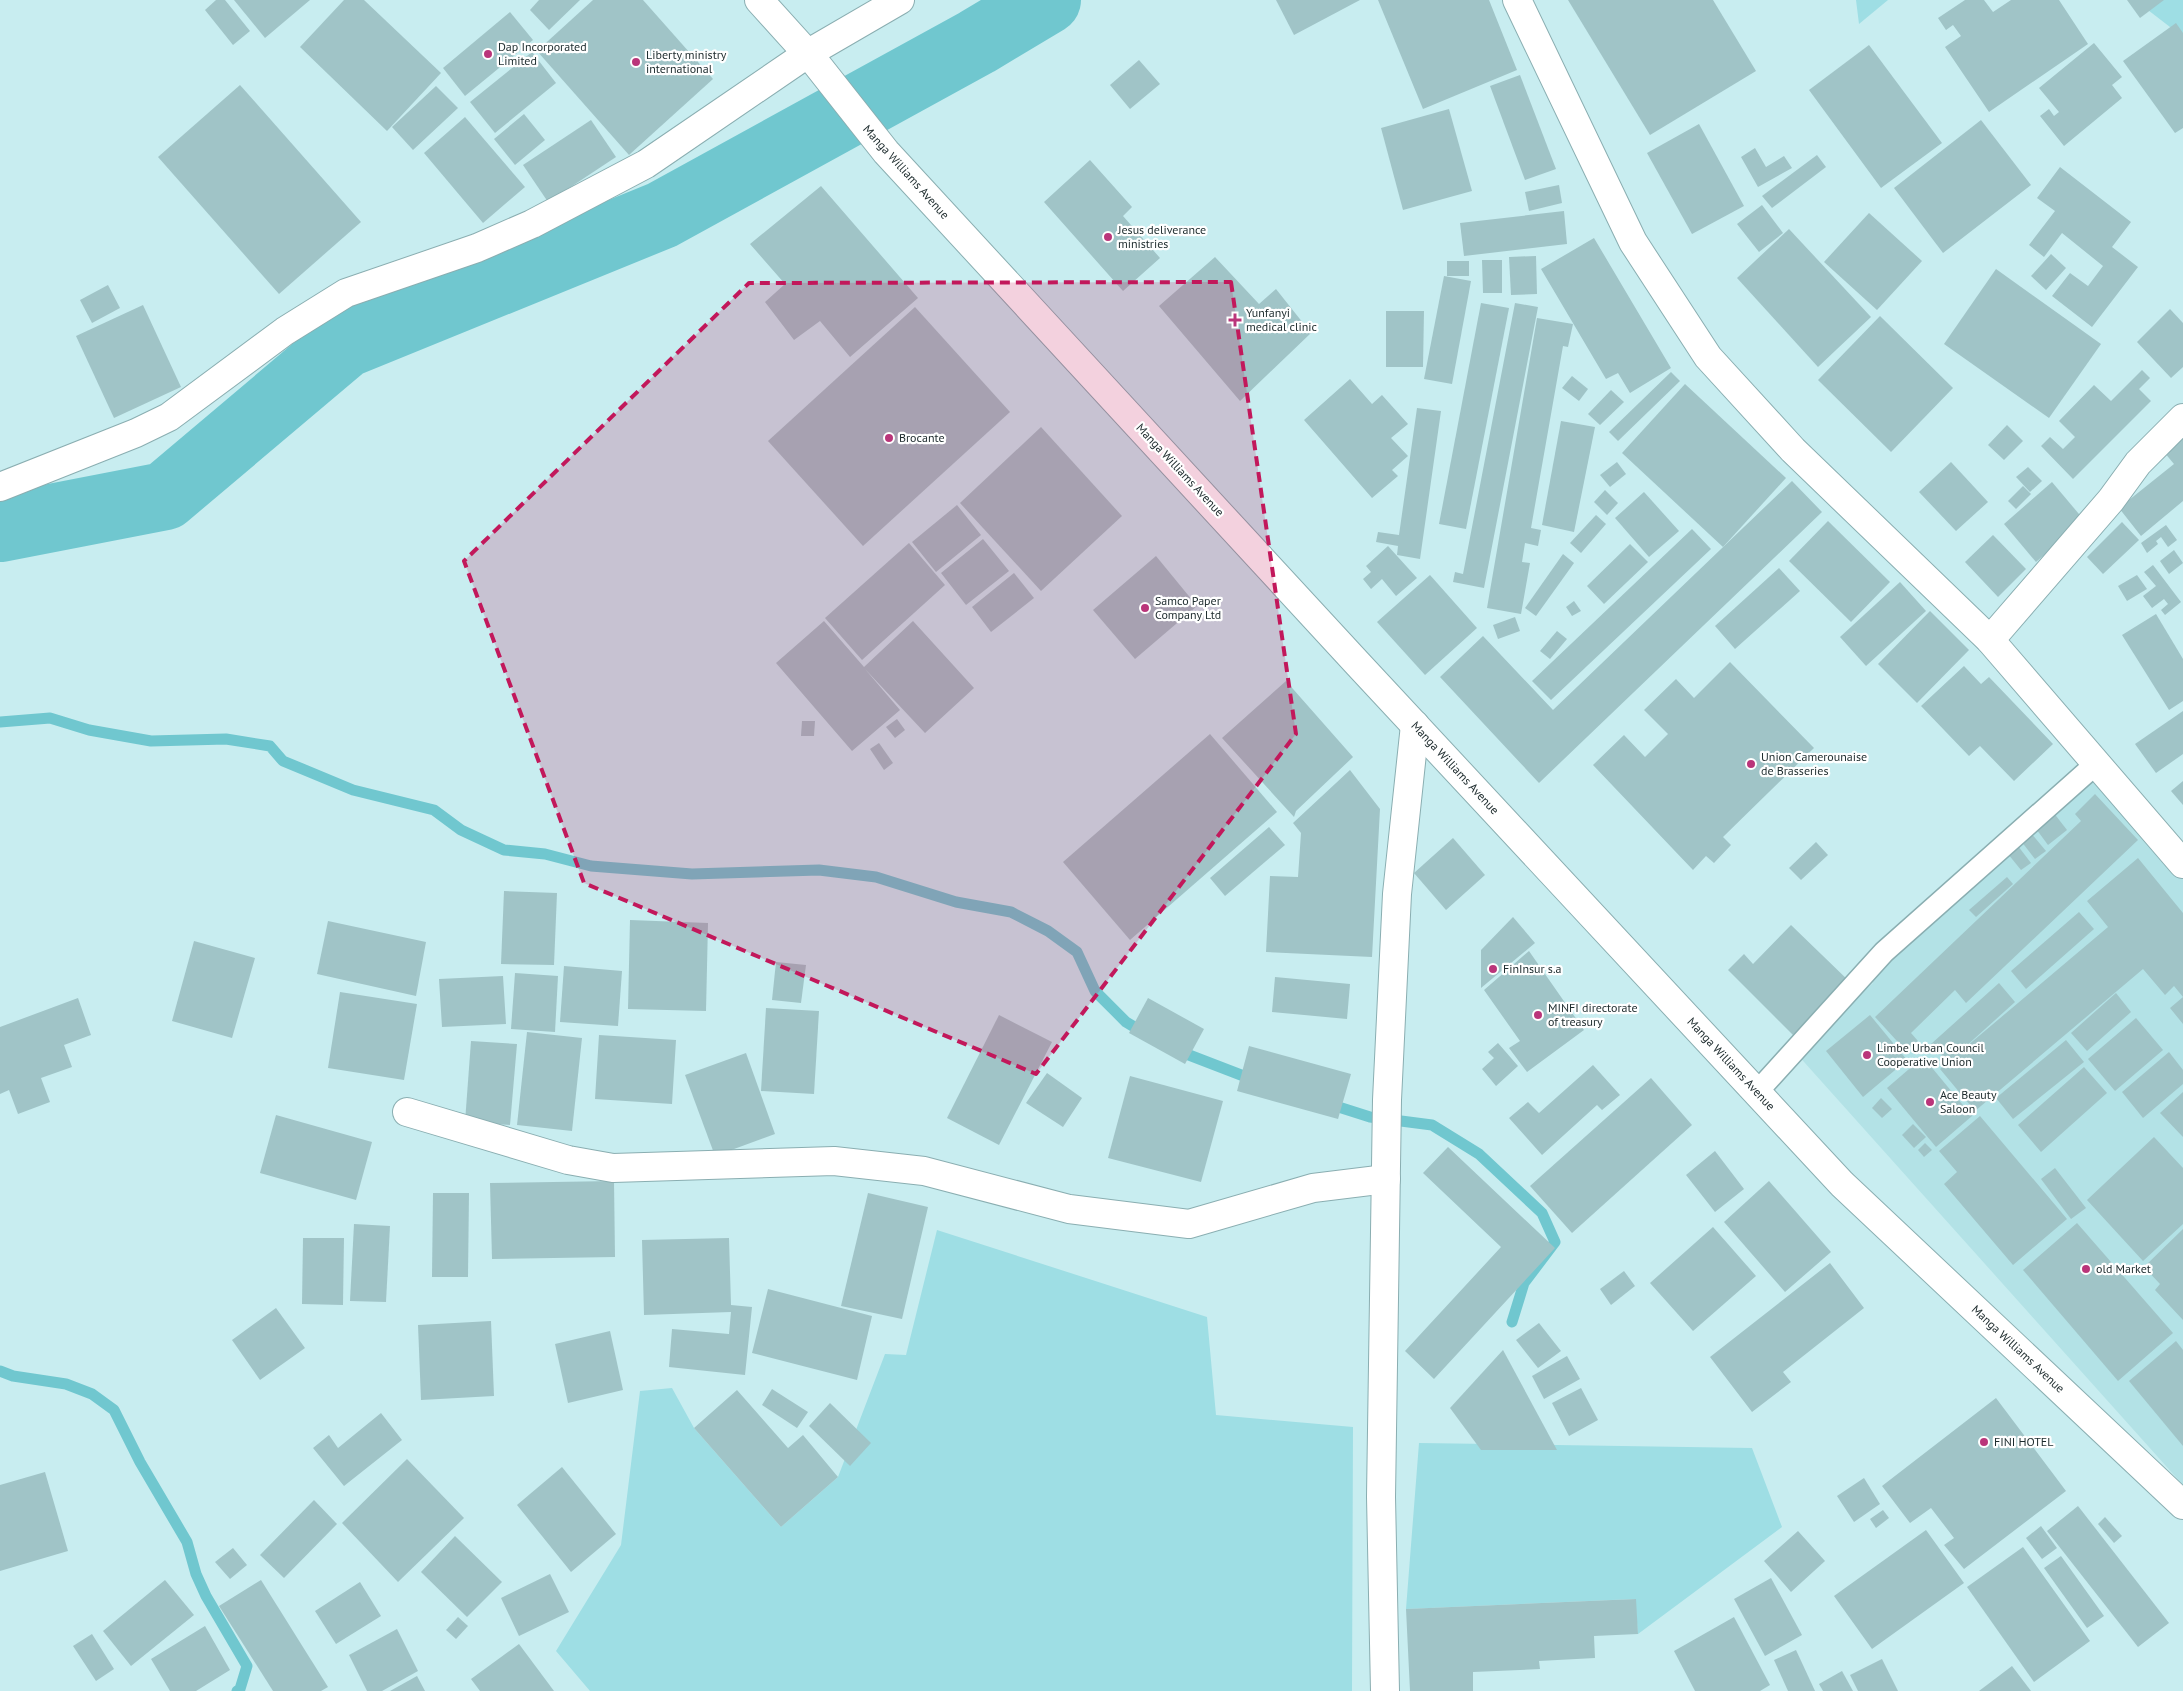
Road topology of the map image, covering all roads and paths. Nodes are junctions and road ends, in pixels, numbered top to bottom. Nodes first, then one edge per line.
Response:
1 (759, 0) edge
2 (900, 0) edge
3 (1517, 0) edge
4 (811, 58) junction
5 (2183, 418) edge
6 (0, 487) edge
7 (1990, 640) junction
8 (1415, 725) junction
9 (2097, 763) junction
10 (2183, 864) edge
11 (1756, 1092) junction
12 (407, 1112) dead end
13 (1386, 1179) junction
14 (2183, 1505) edge
15 (1385, 1691) edge

1 - 4 street, Manga Williams Avenue
2 - 4 street
3 - 7 street
4 - 6 street
4 - 8 street, Manga Williams Avenue
5 - 7 street
7 - 9 street
8 - 11 street, Manga Williams Avenue
8 - 13 street
9 - 10 street
9 - 11 lane
11 - 14 street, Manga Williams Avenue
12 - 13 street
13 - 15 street

